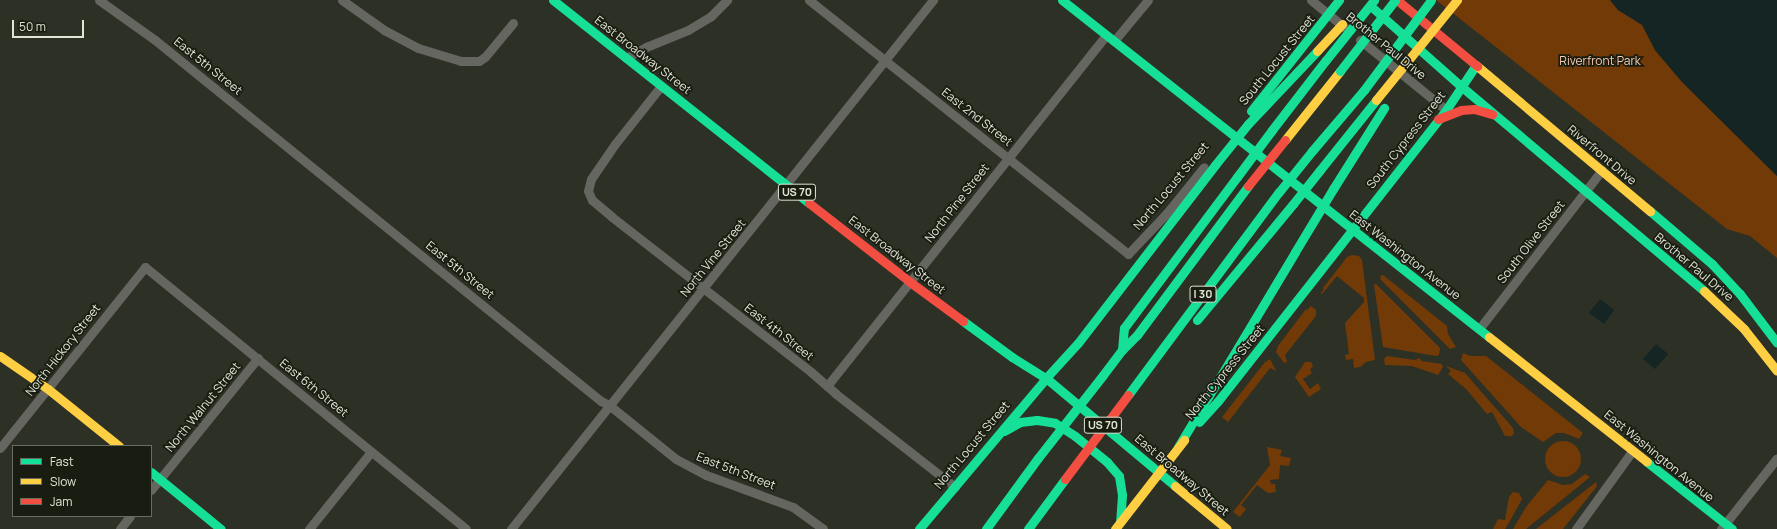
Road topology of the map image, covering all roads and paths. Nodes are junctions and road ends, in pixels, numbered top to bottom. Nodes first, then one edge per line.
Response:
1 (99, 0) edge
2 (342, 0) edge
3 (553, 0) edge
4 (727, 0) edge
5 (809, 0) edge
6 (932, 0) edge
7 (1062, 0) edge
8 (1148, 0) edge
9 (1310, 0) edge
10 (1339, 0) edge
11 (1364, 0) edge
12 (1374, 0) edge
13 (1396, 0) edge
14 (1431, 0) edge
15 (1457, 0) edge
16 (1328, 14) junction
17 (514, 23) dead end
18 (1106, 35) junction
19 (1428, 36) junction
20 (1114, 41) junction
21 (626, 58) junction
22 (885, 60) junction
23 (1476, 65) junction
24 (1401, 84) dead end
25 (661, 86) junction
26 (1462, 87) junction
27 (1386, 105) dead end
28 (1446, 110) junction
29 (1497, 116) junction
30 (1438, 120) junction
31 (1232, 133) junction
32 (1009, 157) junction
33 (1602, 170) junction
34 (787, 184) junction
35 (1586, 192) junction
36 (1352, 229) junction
37 (1128, 254) joint
38 (145, 267) joint
39 (910, 282) junction
40 (705, 288) junction
41 (1478, 329) junction
42 (1777, 343) edge
43 (1122, 350) junction
44 (0, 356) edge
45 (258, 358) junction
46 (1777, 371) edge
47 (1046, 378) junction
48 (827, 386) junction
49 (45, 392) junction
50 (1128, 395) junction
51 (609, 405) junction
52 (999, 434) junction
53 (103, 445) edge
54 (118, 445) edge
55 (1178, 447) junction
56 (0, 448) edge
57 (1633, 450) junction
58 (371, 452) junction
59 (1777, 458) edge
60 (1159, 471) junction
61 (154, 485) edge
62 (955, 487) junction
63 (129, 517) edge
64 (1118, 526) edge
65 (1726, 527) edge
66 (120, 529) edge
67 (206, 529) edge
68 (221, 529) edge
69 (309, 529) edge
70 (466, 529) edge
71 (511, 529) edge
72 (823, 529) edge
73 (919, 529) edge
74 (986, 529) edge
75 (1028, 529) edge
76 (1227, 529) edge
77 (1576, 529) edge

1 - 51 street, East 5th Street
2 - 17 street
3 - 21 main road, East Broadway Street / US 70
4 - 21 street
5 - 22 street, East 2nd Street
6 - 22 street, North Vine Street
7 - 18 main road, East Washington Avenue
8 - 20 street
9 - 16 street, Brother Paul Drive
10 - 16 main road, South Locust Street
11 - 26 main road
11 - 47 main road, North Locust Street, bridge
12 - 43 main road, bridge
13 - 23 main road, Riverfront Drive
13 - 43 main road, I 30, bridge
14 - 50 main road, I 30, bridge
15 - 19 main road, bridge
16 - 28 street, Brother Paul Drive
16 - 31 main road, South Locust Street
18 - 20 main road, East Washington Avenue
18 - 32 street, North Pine Street
19 - 24 main road
19 - 50 main road, bridge
20 - 31 main road, East Washington Avenue
21 - 25 main road, East Broadway Street / US 70
22 - 32 street, East 2nd Street
22 - 34 street, North Vine Street
23 - 26 main road, South Cypress Street
23 - 33 main road, Riverfront Drive
25 - 34 main road, East Broadway Street / US 70
25 - 40 street, East 4th Street
26 - 28 main road, South Cypress Street
26 - 29 main road
27 - 55 main road, bridge
28 - 30 main road, South Cypress Street
29 - 30 main road
29 - 35 main road
30 - 36 main road, South Cypress Street
31 - 36 main road, East Washington Avenue
31 - 37 street, North Locust Street
32 - 37 street, East 2nd Street
32 - 39 street, North Pine Street
33 - 35 street, South Olive Street
33 - 42 main road, Riverfront Drive
34 - 39 main road, East Broadway Street / US 70
34 - 40 street, North Vine Street
35 - 41 street, South Olive Street
35 - 46 main road, Brother Paul Drive
36 - 41 main road, East Washington Avenue
36 - 55 main road, North Cypress Street
38 - 45 street, East 6th Street
38 - 49 street, North Hickory Street
39 - 47 main road, East Broadway Street / US 70
39 - 48 street, North Pine Street
40 - 48 street, East 4th Street
40 - 51 street, North Vine Street
41 - 57 main road, East Washington Avenue
43 - 74 main road, I 30, bridge
44 - 49 main road
45 - 58 street, East 6th Street
45 - 61 street, North Walnut Street
47 - 52 main road, North Locust Street
47 - 60 main road, East Broadway Street / US 70
48 - 62 street, East 4th Street
49 - 53 main road
49 - 54 main road
49 - 56 street, North Hickory Street
50 - 75 main road, I 30, bridge
51 - 71 street, North Vine Street
51 - 72 street, East 5th Street
52 - 62 main road, North Locust Street
52 - 64 main road
55 - 60 main road, North Cypress Street
57 - 65 main road, East Washington Avenue
57 - 77 street
58 - 69 street
58 - 70 street, East 6th Street
59 - 65 street
60 - 64 main road, North Cypress Street
60 - 76 main road, East Broadway Street / US 70
61 - 67 main road
61 - 68 main road
62 - 73 main road, North Locust Street
63 - 66 street

